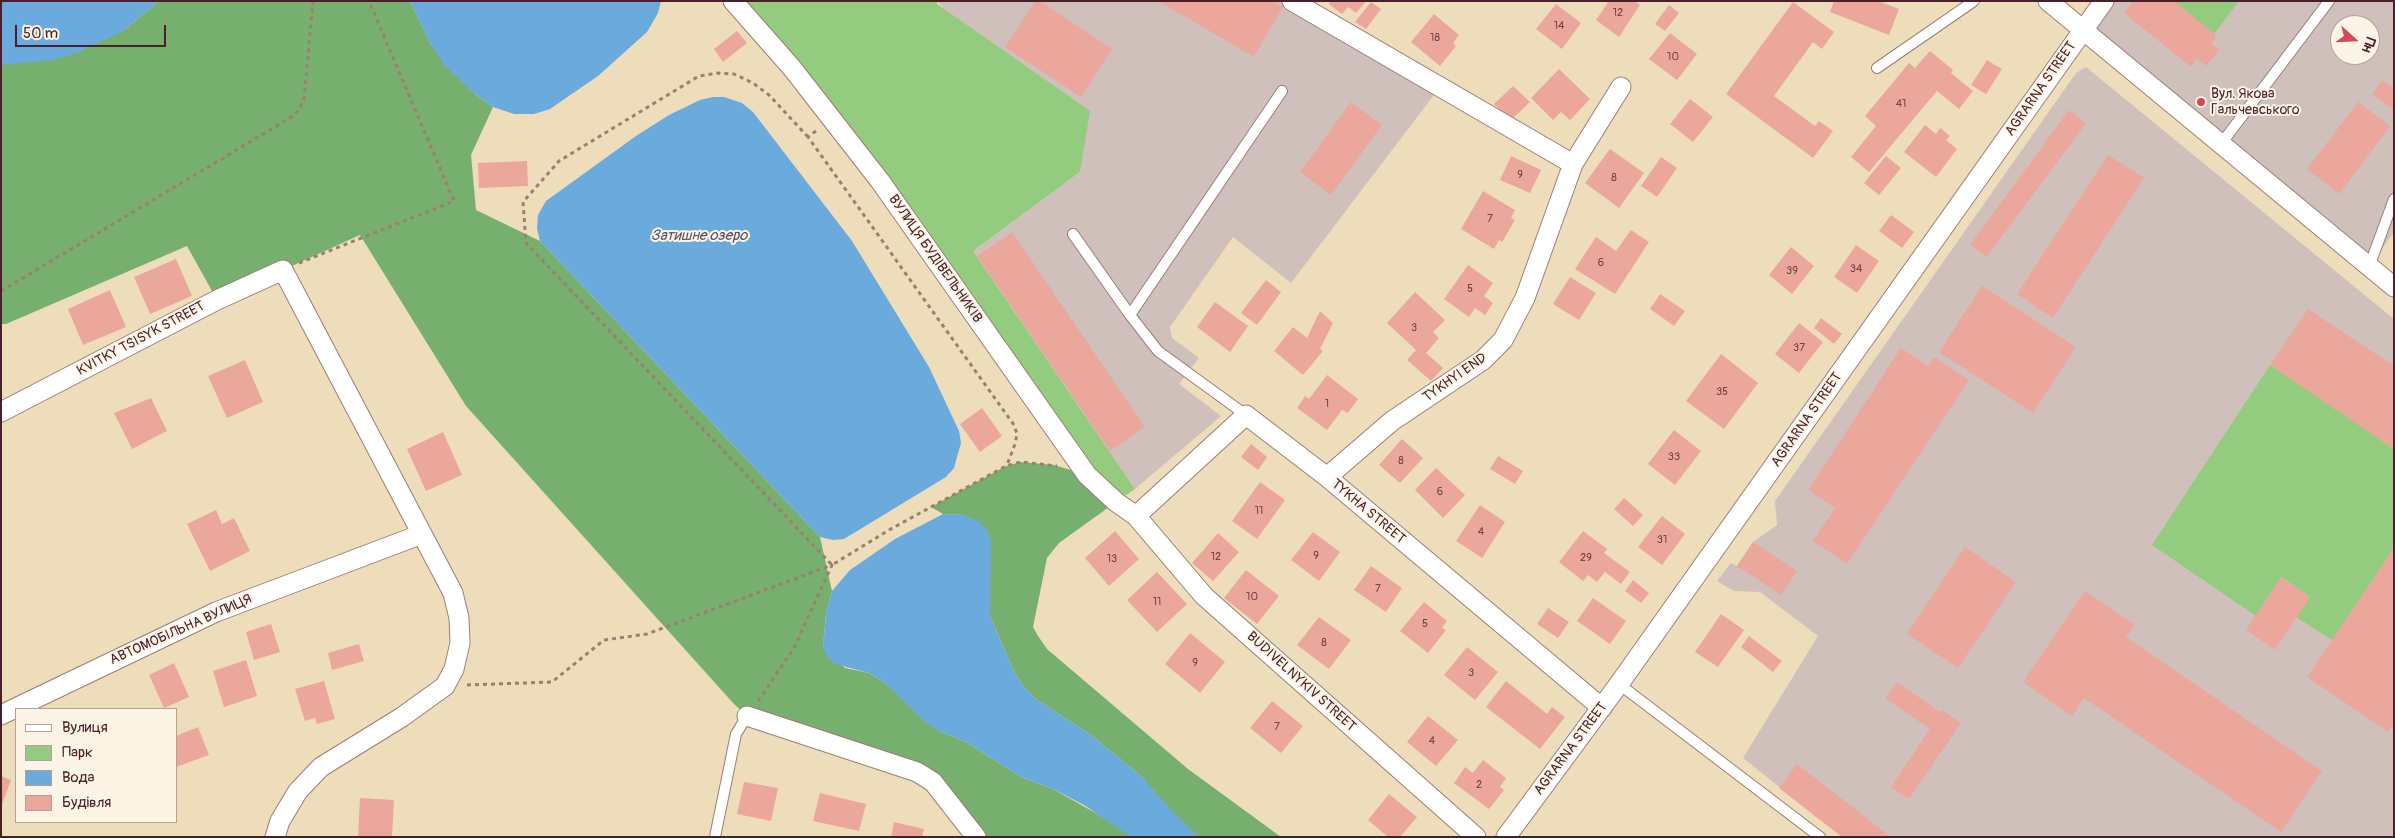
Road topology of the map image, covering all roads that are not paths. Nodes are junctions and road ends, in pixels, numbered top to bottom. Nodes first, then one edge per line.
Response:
1 (733, 1) edge
2 (1292, 1) edge
3 (1974, 1) edge
4 (2048, 1) edge
5 (2104, 1) edge
6 (2329, 1) edge
7 (2084, 29) junction
8 (1877, 68) dead end
9 (1621, 87) dead end
10 (1282, 91) dead end
11 (2221, 144) junction
12 (1572, 164) junction
13 (2394, 199) edge
14 (1073, 234) dead end
15 (2368, 267) junction
16 (2394, 288) edge
17 (1130, 315) junction
18 (1, 412) edge
19 (1246, 415) junction
20 (1327, 477) junction
21 (1136, 516) junction
22 (422, 534) junction
23 (1619, 684) junction
24 (15, 708) edge
25 (16, 708) edge
26 (1602, 708) junction
27 (1, 715) edge
28 (747, 716) joint
29 (275, 837) edge
30 (715, 837) edge
31 (976, 837) edge
32 (1476, 837) edge
33 (1506, 837) edge
34 (1820, 837) edge

1 - 21 street, ВУЛИЦЯ БУДІВЕЛЬНИКІВ
2 - 12 street
3 - 8 lane
4 - 7 street
5 - 7 street, AGRARNA STREET
6 - 11 lane
7 - 11 street
7 - 23 street, AGRARNA STREET
9 - 12 street, TYKHYI END
10 - 17 lane
11 - 15 street
12 - 20 street, TYKHYI END
13 - 15 lane
14 - 17 lane
15 - 16 street
17 - 19 lane
18 - 22 street, KVITKY TSISYK STREET
19 - 20 street, TYKHA STREET
19 - 21 street
20 - 26 street, TYKHA STREET
21 - 32 street, BUDIVELNYKIV STREET
22 - 25 street, АВТОМОБІЛЬНА ВУЛИЦЯ
22 - 29 street
23 - 26 street, AGRARNA STREET
23 - 34 lane
24 - 27 street, АВТОМОБІЛЬНА ВУЛИЦЯ
26 - 33 street, AGRARNA STREET
28 - 30 lane
28 - 31 street

